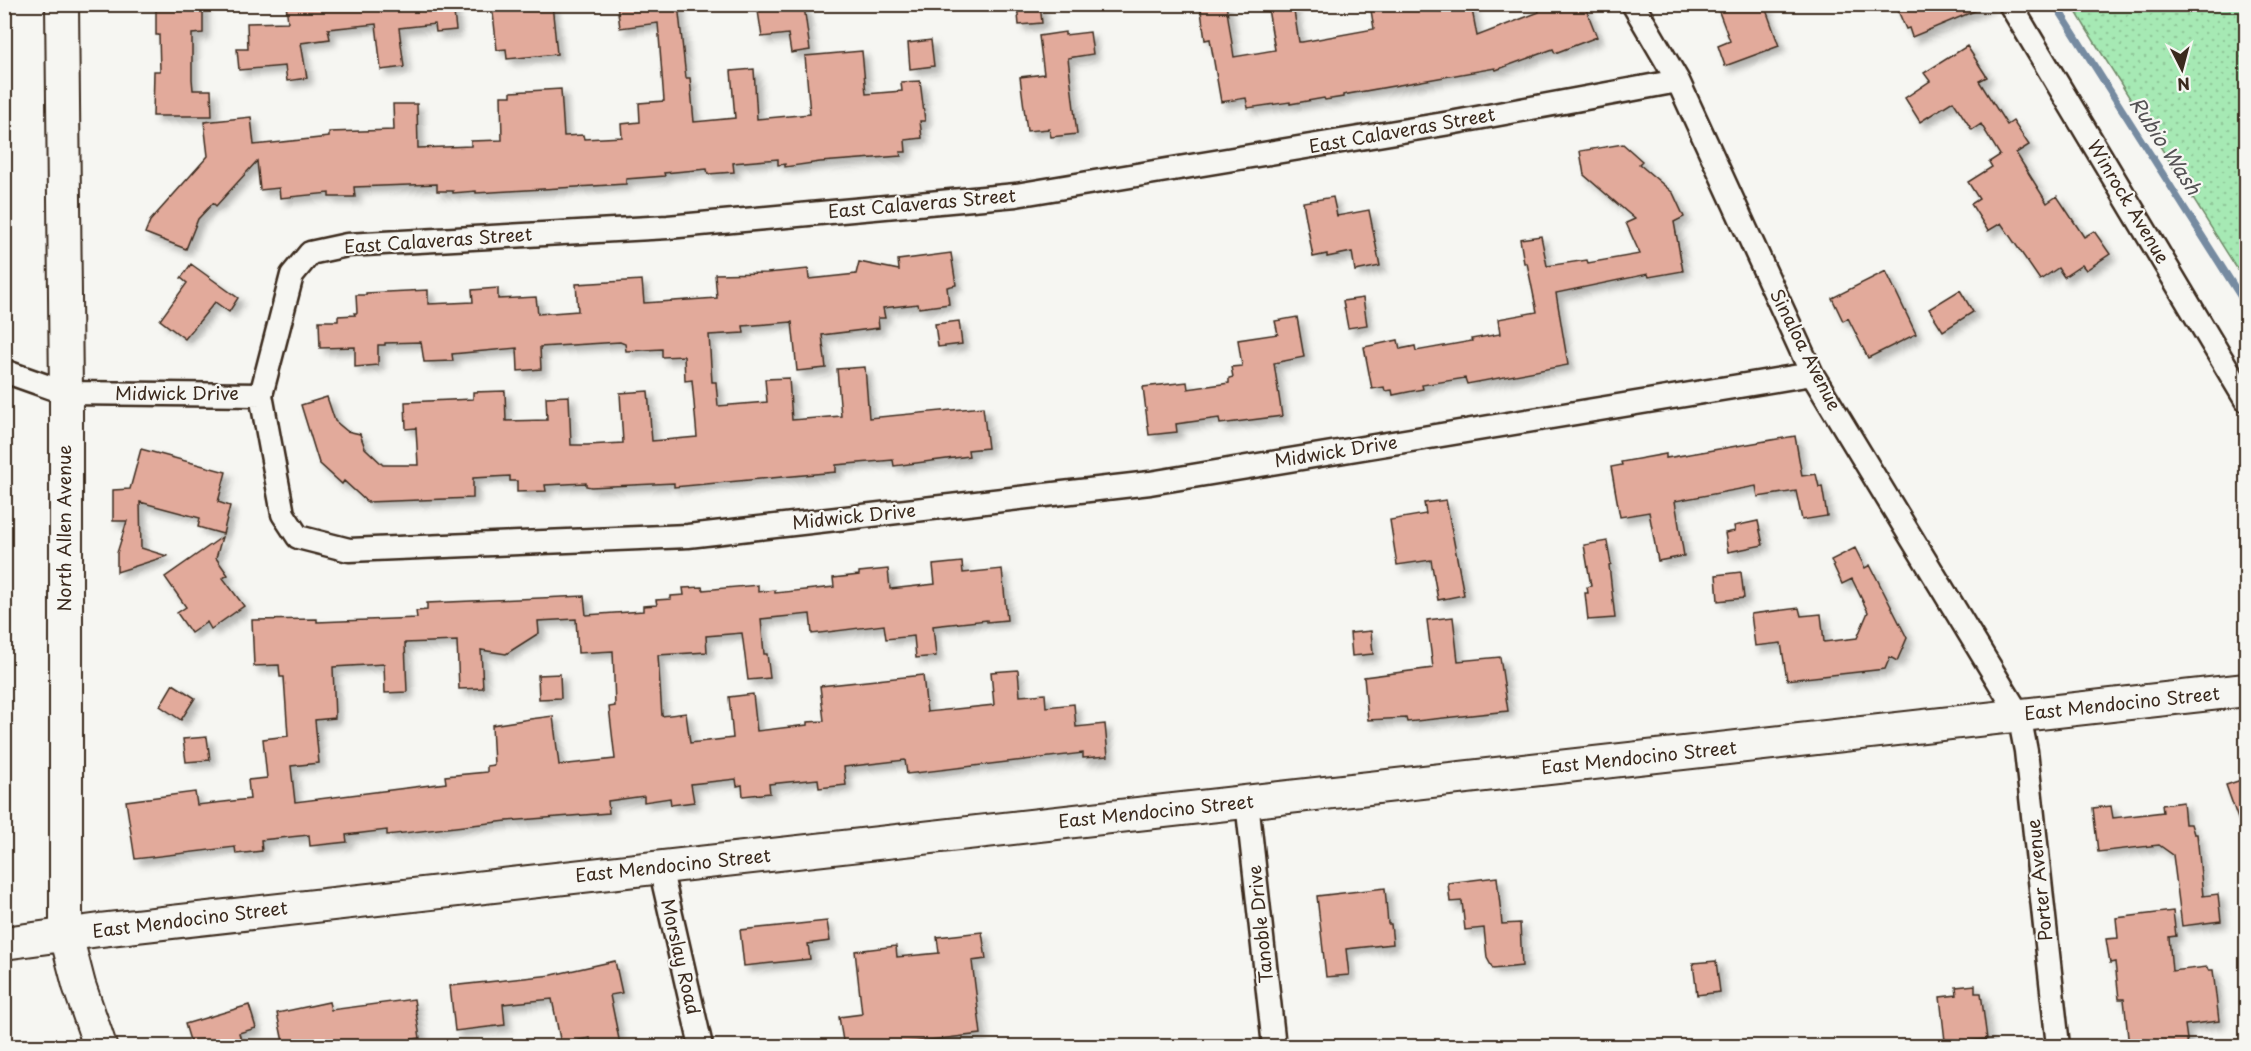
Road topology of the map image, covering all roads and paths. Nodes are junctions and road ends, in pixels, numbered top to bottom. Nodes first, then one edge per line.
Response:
1 (62, 4) edge
2 (1633, 4) edge
3 (2010, 4) edge
4 (1678, 81) junction
5 (4, 371) edge
6 (1812, 374) junction
7 (66, 393) junction
8 (261, 395) junction
9 (2247, 400) edge
10 (2247, 690) edge
11 (2019, 715) junction
12 (1247, 802) junction
13 (660, 867) junction
14 (66, 935) junction
15 (4, 943) edge
16 (100, 1047) edge
17 (700, 1047) edge
18 (1274, 1047) edge
19 (2058, 1047) edge

1 - 7 street, North Allen Avenue
2 - 4 street, Sinaloa Avenue
3 - 9 street, Winrock Avenue
4 - 6 street, Sinaloa Avenue
4 - 8 street, East Calaveras Street
5 - 7 street, Midwick Drive
6 - 8 street, Midwick Drive
6 - 11 street, Sinaloa Avenue
7 - 8 street, Midwick Drive
7 - 14 street, North Allen Avenue
10 - 11 street, East Mendocino Street
11 - 12 street, East Mendocino Street
11 - 19 street, Porter Avenue
12 - 13 street, East Mendocino Street
12 - 18 street, Tanoble Drive
13 - 14 street, East Mendocino Street
13 - 17 street, Morslay Road
14 - 15 street, East Mendocino Street
14 - 16 street, North Allen Avenue

